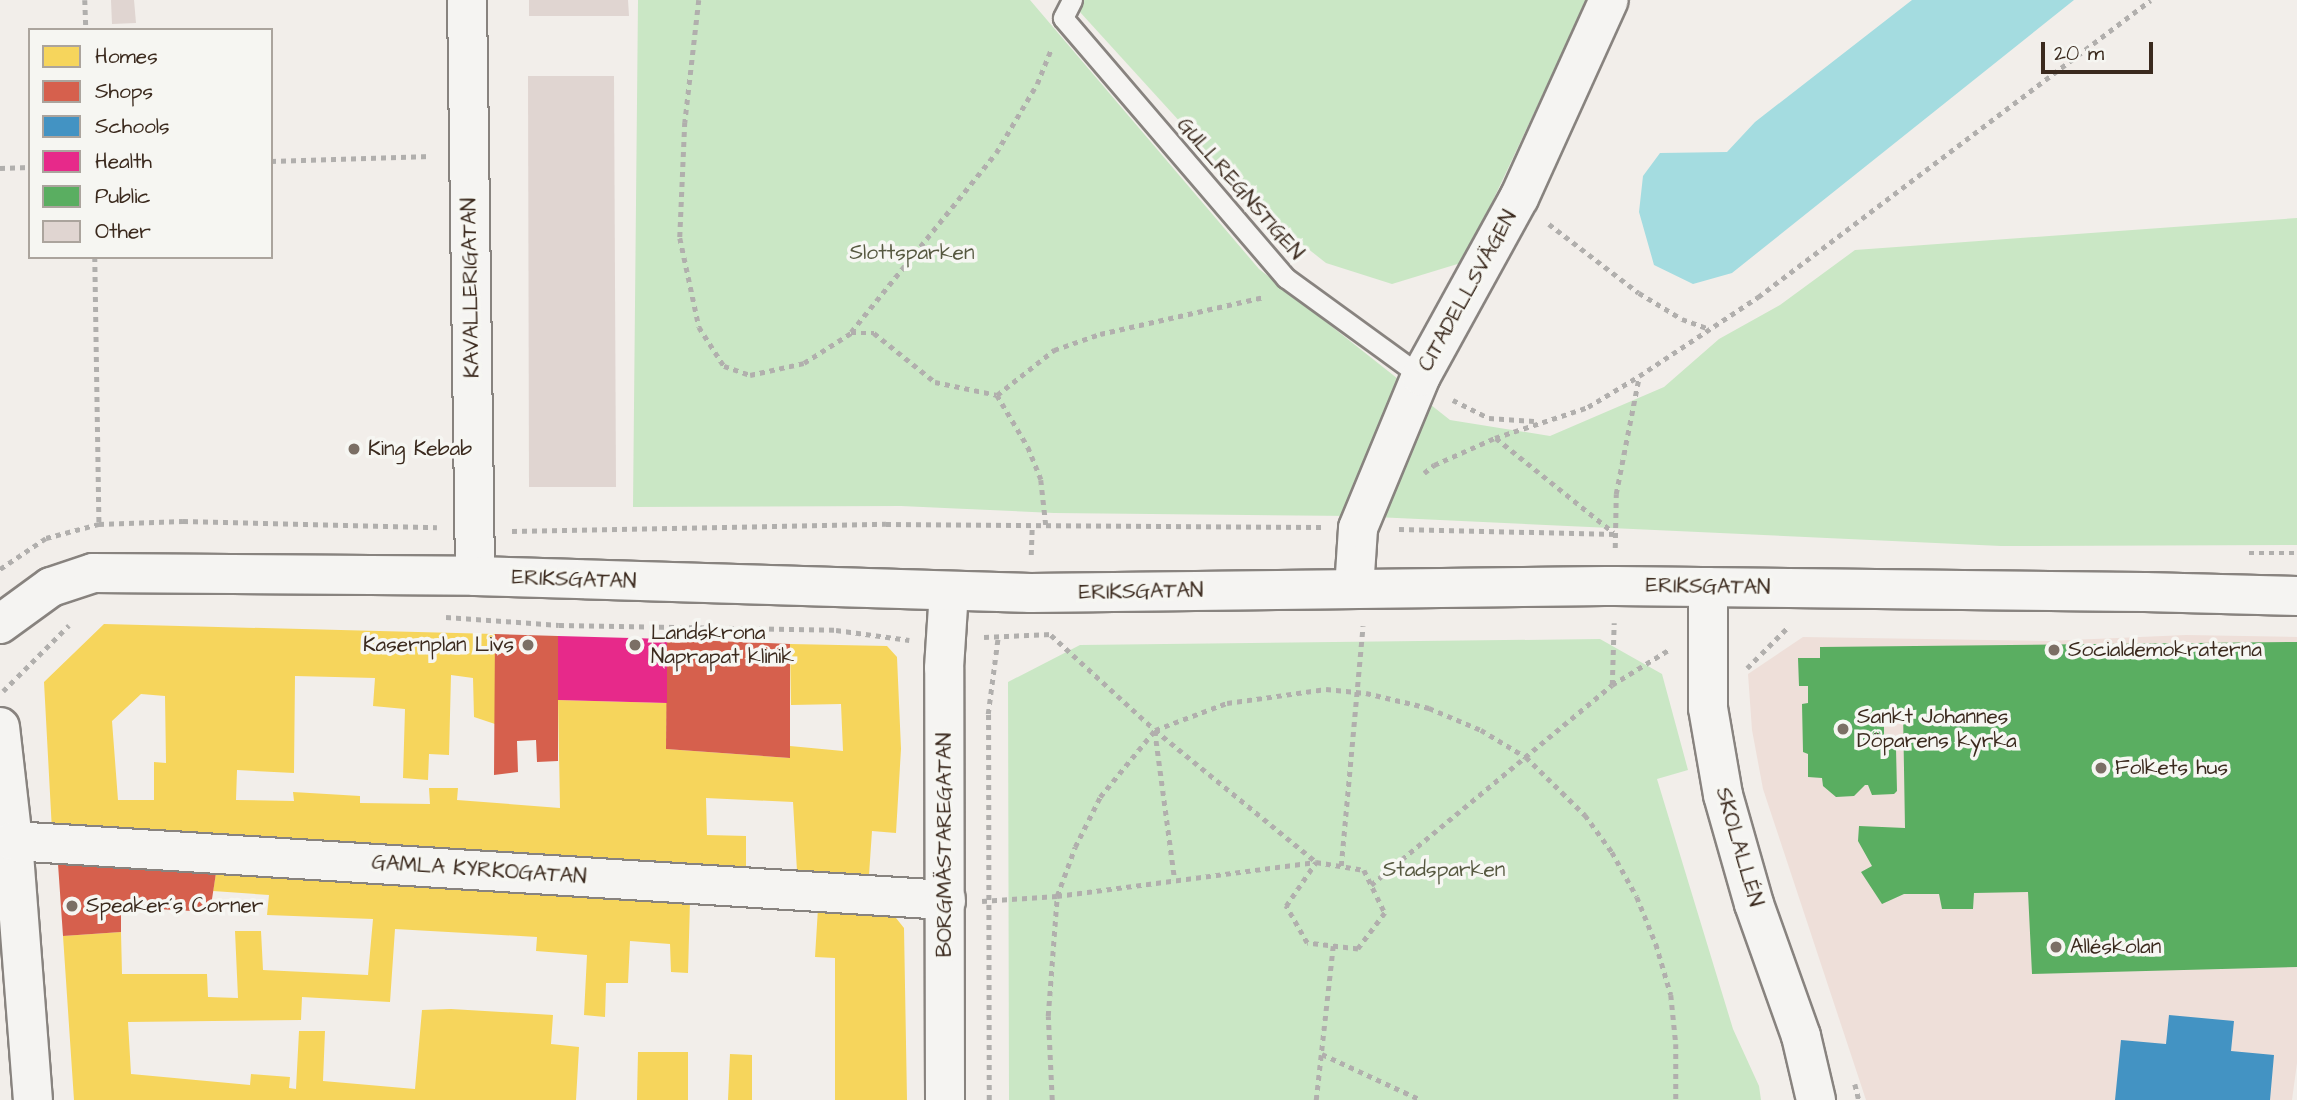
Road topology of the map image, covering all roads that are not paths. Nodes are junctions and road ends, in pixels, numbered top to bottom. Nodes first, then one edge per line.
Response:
1 (467, 0) edge
2 (1072, 0) edge
3 (1609, 0) edge
4 (1421, 376) junction
5 (475, 576) junction
6 (1708, 587) junction
7 (1354, 589) junction
8 (949, 591) junction
9 (2297, 596) edge
10 (0, 624) edge
11 (0, 727) edge
12 (13, 841) junction
13 (946, 900) junction
14 (33, 1100) edge
15 (945, 1100) edge
16 (1816, 1100) edge

1 - 5 street, KAVALLERIGATAN
2 - 4 lane, GULLREGNSTIGEN
3 - 4 street, CITADELLSVÄGEN
4 - 7 street, CITADELLSVÄGEN
5 - 8 street, ERIKSGATAN
5 - 10 street, ERIKSGATAN
6 - 7 street, ERIKSGATAN
6 - 9 street, ERIKSGATAN
6 - 16 street, SKOLALLÉN
7 - 8 street, ERIKSGATAN
8 - 13 street, BORGMÄSTAREGATAN
11 - 12 street
12 - 13 street, GAMLA KYRKOGATAN
12 - 14 street
13 - 15 street, BORGMÄSTAREGATAN

